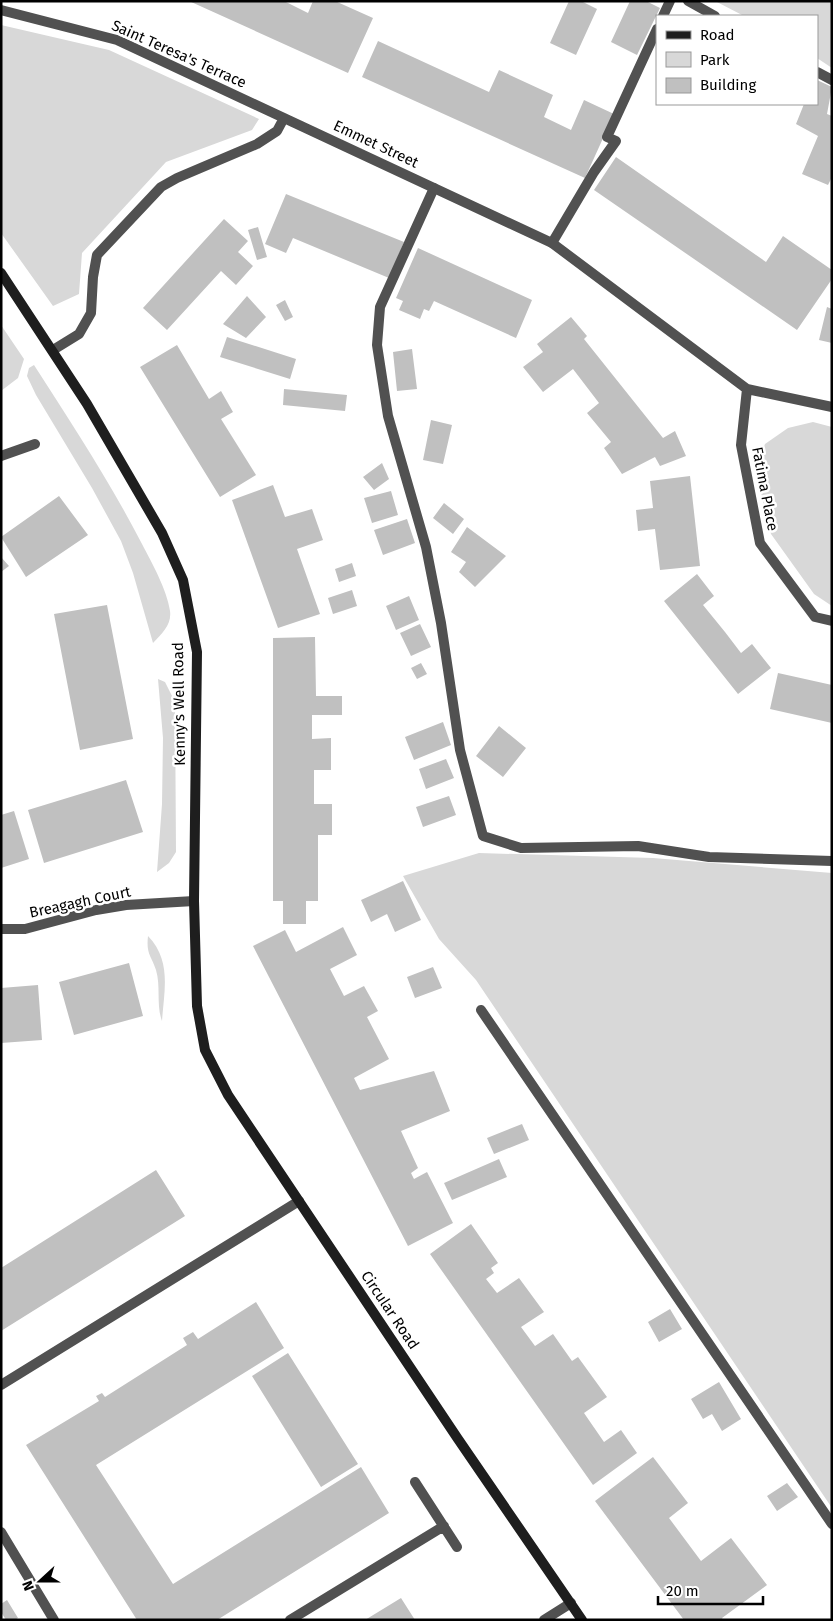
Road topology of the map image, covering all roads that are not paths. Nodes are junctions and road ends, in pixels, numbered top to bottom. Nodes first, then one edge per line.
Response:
1 (670, 1) edge
2 (688, 1) edge
3 (1, 10) edge
4 (663, 15) edge
5 (713, 15) edge
6 (656, 31) edge
7 (818, 73) edge
8 (832, 80) edge
9 (284, 118) junction
10 (434, 188) junction
11 (552, 244) junction
12 (1, 272) edge
13 (53, 350) junction
14 (747, 389) junction
15 (832, 407) edge
16 (35, 444) dead end
17 (1, 456) edge
18 (832, 621) edge
19 (832, 861) edge
20 (194, 901) junction
21 (1, 929) edge
22 (197, 1006) joint
23 (481, 1010) dead end
24 (299, 1201) junction
25 (1, 1385) edge
26 (415, 1482) dead end
27 (832, 1524) edge
28 (444, 1526) junction
29 (1, 1532) edge
30 (458, 1547) dead end
31 (571, 1603) junction
32 (54, 1620) edge
33 (290, 1620) edge
34 (544, 1620) edge
35 (582, 1620) edge

1 - 4 street
2 - 5 street
3 - 9 street, Saint Teresa's Terrace
6 - 11 street
7 - 8 street
9 - 10 street, Emmet Street
9 - 13 street
10 - 11 street, Emmet Street
10 - 19 street
11 - 14 street, Emmet Street
12 - 13 main road, Kenny's Well Road
13 - 20 main road, Kenny's Well Road
14 - 15 street
14 - 18 street, Fatima Place
16 - 17 street
20 - 21 street, Breagagh Court
20 - 22 main road, Kenny's Well Road
22 - 24 main road, Circular Road
23 - 27 street
24 - 25 street
24 - 31 main road, Circular Road
26 - 28 street
28 - 30 street
28 - 33 street
29 - 32 street
31 - 34 street
31 - 35 main road, Circular Road

